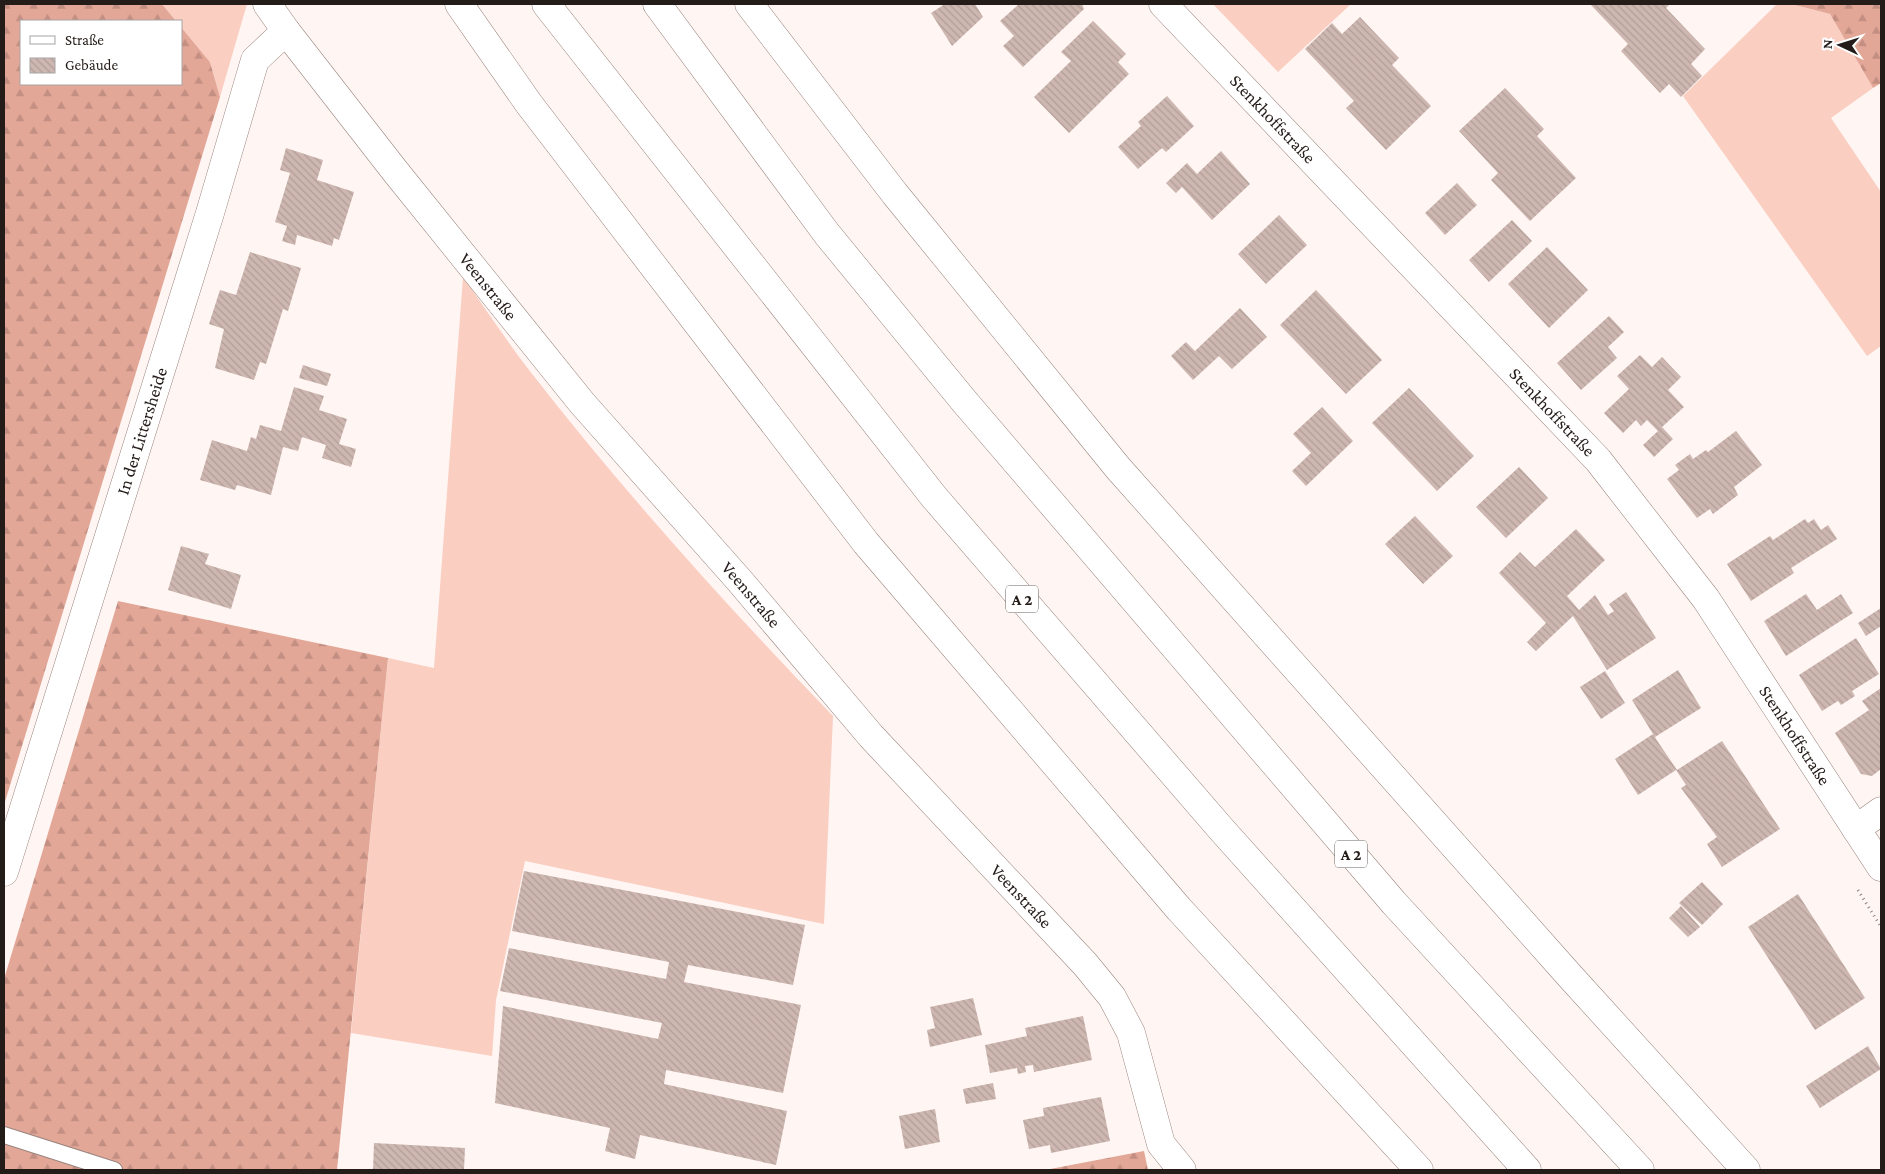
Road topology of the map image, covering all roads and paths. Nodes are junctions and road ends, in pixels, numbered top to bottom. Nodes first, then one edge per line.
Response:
1 (268, 4) edge
2 (458, 4) edge
3 (546, 4) edge
4 (657, 4) edge
5 (749, 4) edge
6 (1163, 4) edge
7 (286, 31) junction
8 (1881, 811) edge
9 (1856, 829) junction
10 (1881, 867) edge
11 (4, 872) edge
12 (4, 1134) edge
13 (114, 1170) edge
14 (1182, 1170) edge
15 (1419, 1170) edge
16 (1527, 1170) edge
17 (1640, 1170) edge
18 (1746, 1170) edge

1 - 7 main road
2 - 15 main road
3 - 16 main road, A 2
4 - 17 main road, A 2
5 - 18 main road
6 - 9 main road, Stenkhoffstraße
7 - 11 main road, In der Littersheide
7 - 14 main road, Veenstraße
8 - 9 main road
9 - 10 main road, Stenkhoffstraße
12 - 13 lane

